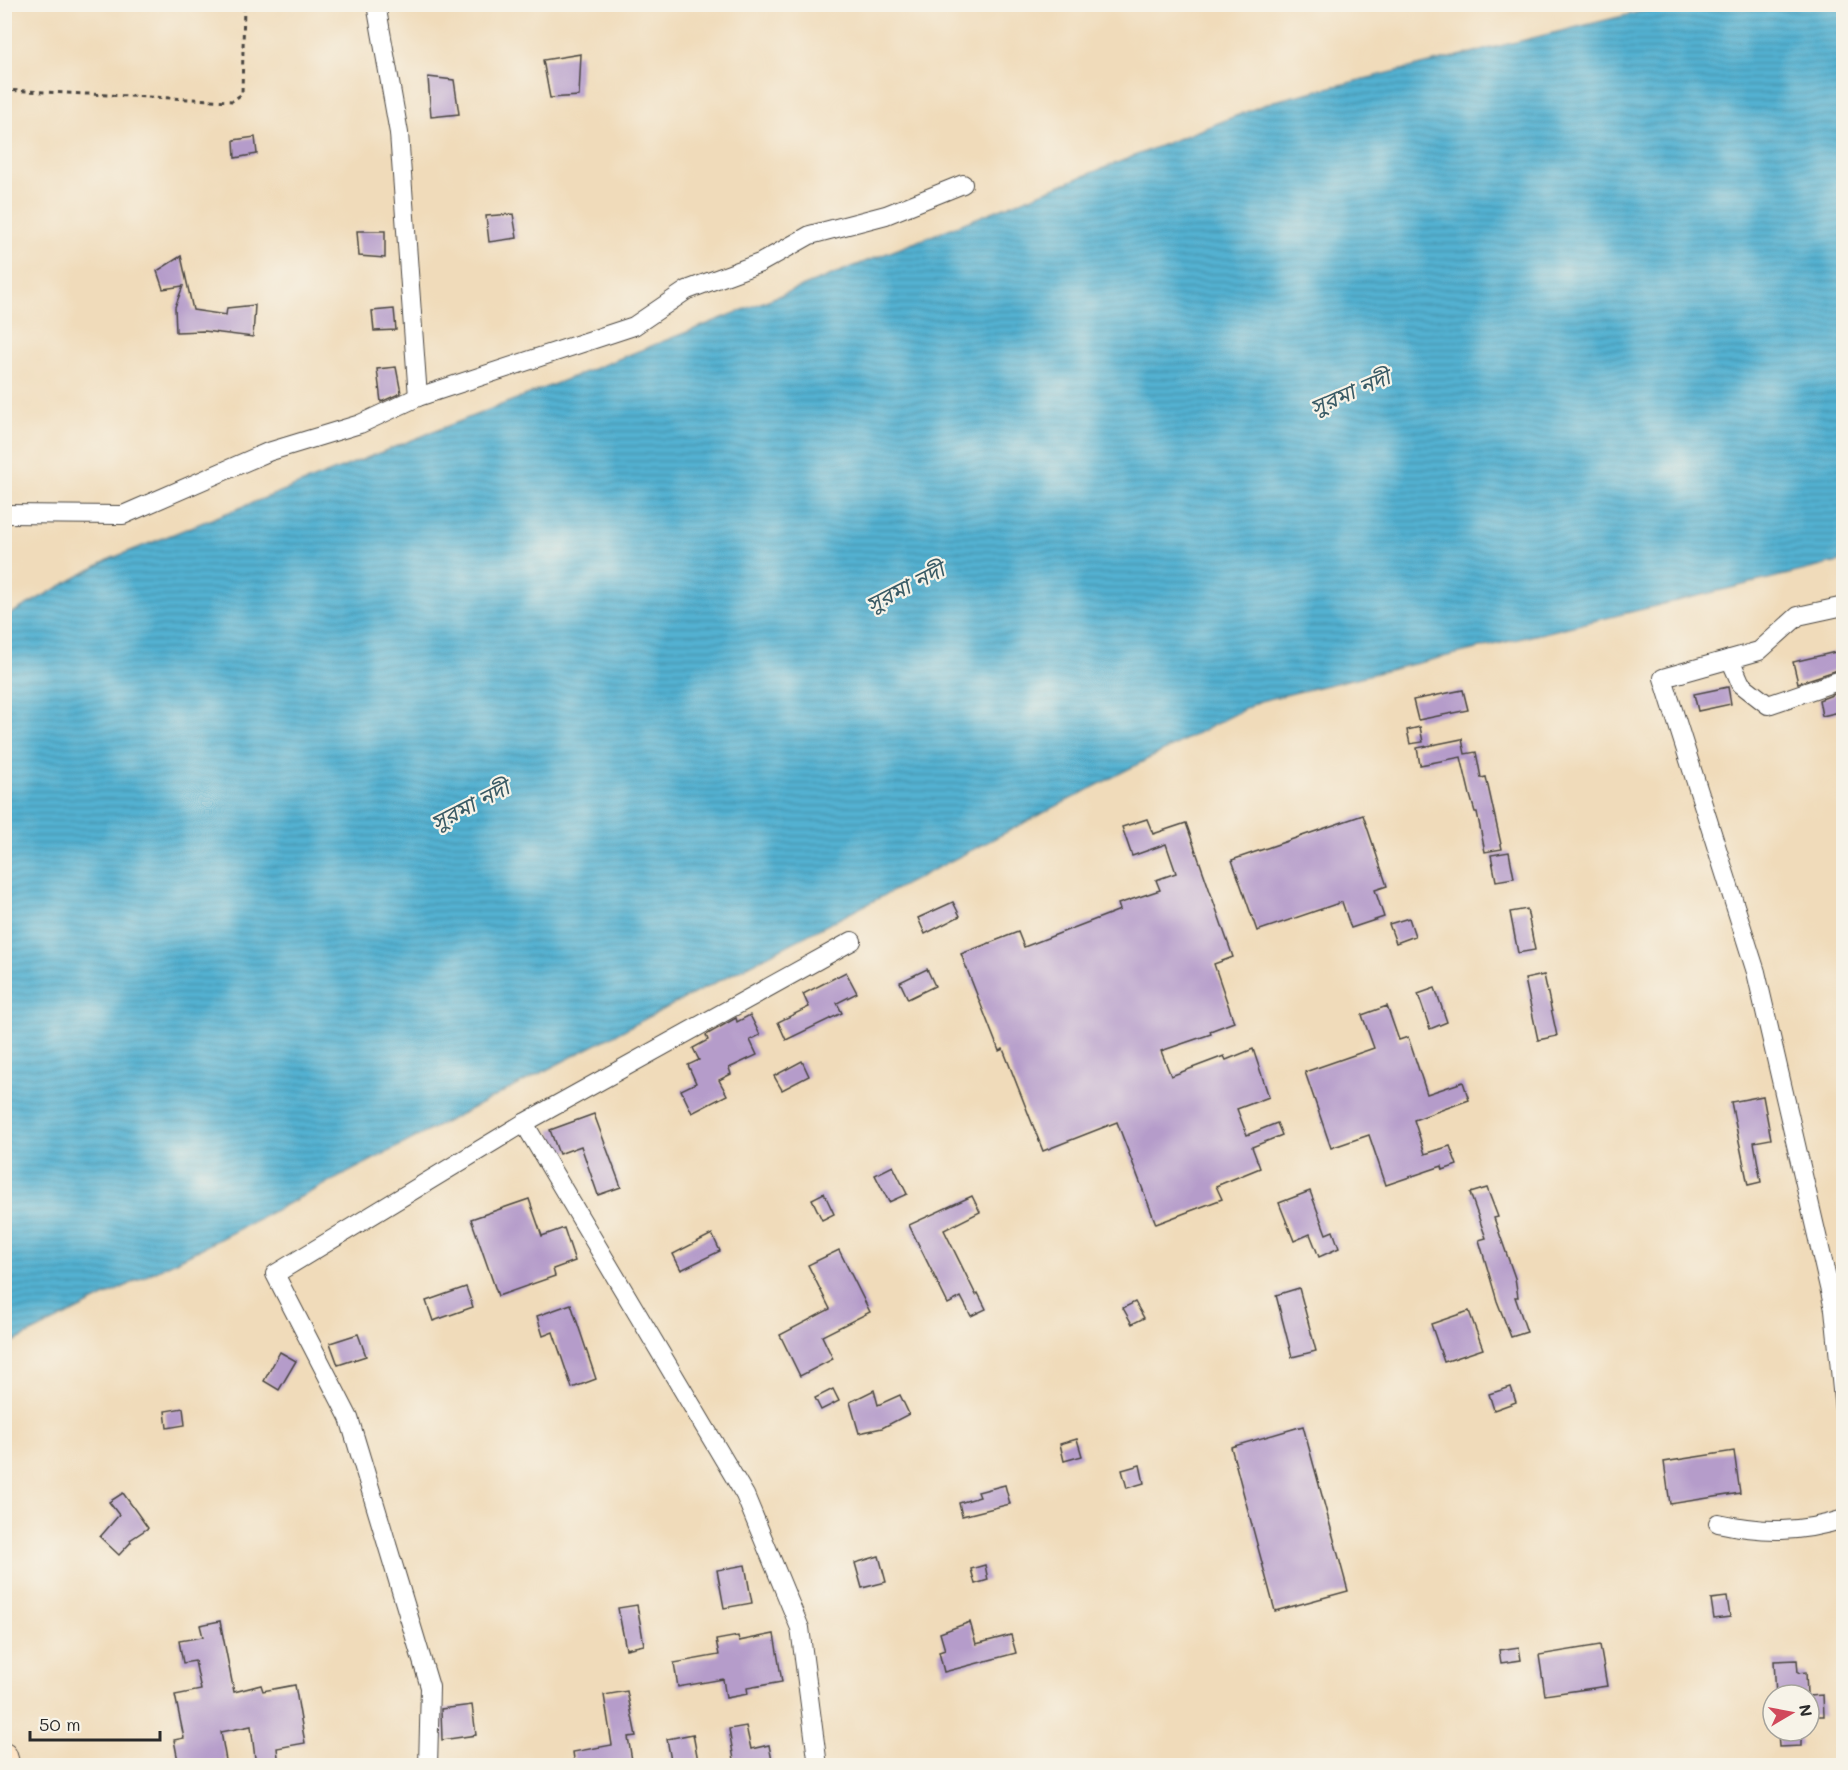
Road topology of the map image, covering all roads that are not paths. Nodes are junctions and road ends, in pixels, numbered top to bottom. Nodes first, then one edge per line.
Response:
1 (376, 4) edge
2 (963, 184) dead end
3 (418, 397) junction
4 (4, 514) edge
5 (1844, 606) edge
6 (1730, 659) junction
7 (1844, 679) edge
8 (852, 941) dead end
9 (524, 1123) junction
10 (1844, 1410) edge
11 (1844, 1519) edge
12 (1718, 1523) dead end
13 (4, 1756) edge
14 (7, 1766) edge
15 (428, 1766) edge
16 (818, 1766) edge

1 - 3 street
2 - 3 street
3 - 4 street
5 - 6 street
6 - 7 street
6 - 10 street
8 - 9 street
9 - 15 street
9 - 16 street
11 - 12 street
13 - 14 main road

